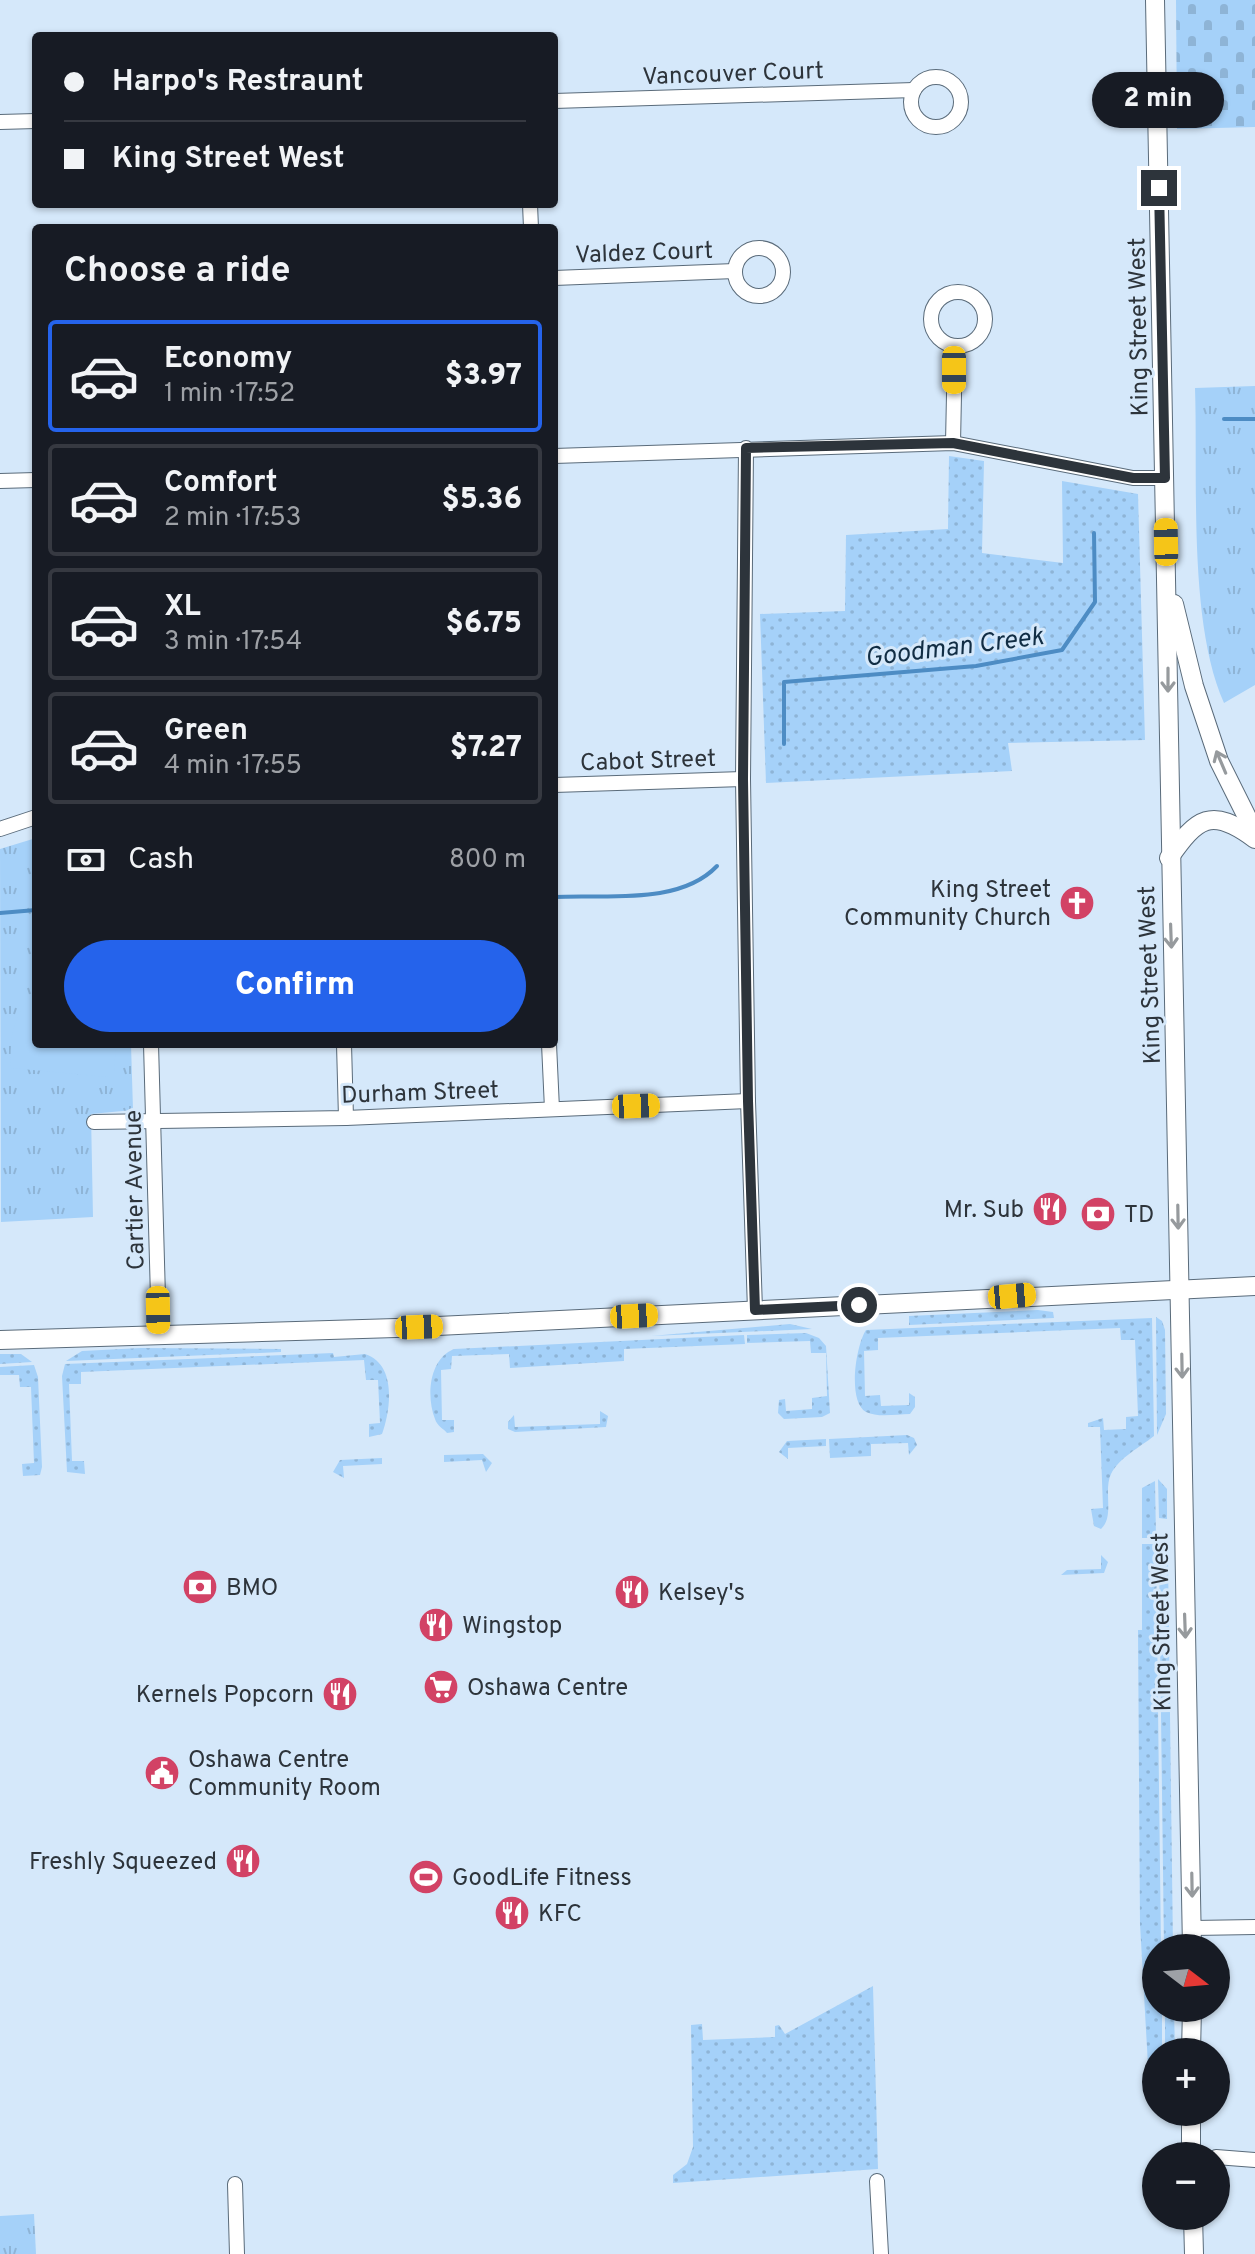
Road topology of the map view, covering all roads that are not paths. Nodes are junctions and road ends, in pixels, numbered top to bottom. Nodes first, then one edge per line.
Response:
1 (1155, 0) edge
2 (914, 90) dead end
3 (558, 101) edge
4 (32, 121) edge
5 (0, 122) edge
6 (735, 271) dead end
7 (558, 278) edge
8 (955, 346) dead end
9 (953, 443) junction
10 (746, 448) junction
11 (558, 456) edge
12 (1165, 478) junction
13 (32, 480) edge
14 (0, 481) edge
15 (1167, 574) junction
16 (743, 779) junction
17 (558, 785) edge
18 (32, 818) edge
19 (0, 829) edge
20 (1255, 833) edge
21 (1255, 839) edge
22 (1169, 858) junction
23 (151, 1048) edge
24 (344, 1048) edge
25 (549, 1048) edge
26 (748, 1101) junction
27 (552, 1109) junction
28 (154, 1118) junction
29 (346, 1118) junction
30 (94, 1122) dead end
31 (1255, 1286) edge
32 (1180, 1288) junction
33 (755, 1310) junction
34 (159, 1334) junction
35 (0, 1340) edge
36 (1255, 1927) edge
37 (1193, 1928) junction
38 (1193, 1934) edge
39 (1230, 2158) edge
40 (1255, 2160) edge
41 (877, 2181) dead end
42 (235, 2184) dead end
43 (1193, 2230) edge
44 (237, 2254) edge
45 (881, 2254) edge
46 (1194, 2254) edge

1 - 12 main road, King Street West
2 - 3 street, Vancouver Court
4 - 5 street
6 - 7 street, Valdez Court
8 - 9 street
9 - 10 street
9 - 12 street
10 - 11 street
10 - 16 street
12 - 15 main road, King Street West
13 - 14 street
20 -> 15 main road
15 -> 22 main road, King Street West
16 - 17 street, Cabot Street
16 - 26 street
18 - 19 street
21 - 22 main road
22 -> 32 main road, King Street West
23 - 28 street, Cartier Avenue
24 - 29 street
25 - 27 street
26 - 27 street, Durham Street
26 - 33 street
27 - 29 street, Durham Street
28 - 29 street, Durham Street
28 - 30 street, Durham Street
28 - 34 street, Cartier Avenue
31 - 32 main road
32 - 33 main road
32 -> 37 main road, King Street West
33 - 34 main road
34 - 35 main road
36 - 37 street
37 - 38 main road, King Street West
39 - 40 street
41 - 45 street
42 - 44 street
43 - 46 main road

